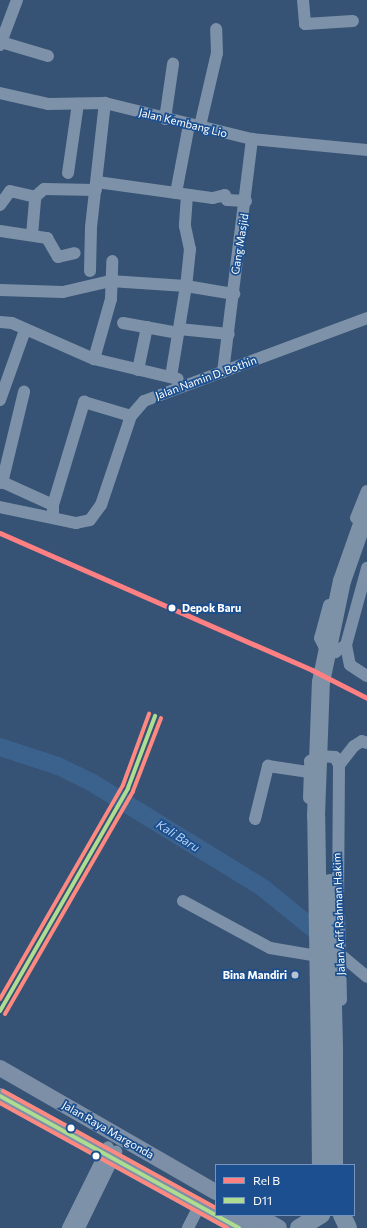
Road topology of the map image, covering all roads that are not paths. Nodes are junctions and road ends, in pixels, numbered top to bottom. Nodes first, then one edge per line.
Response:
1 (17, 0) edge
2 (303, 0) edge
3 (353, 20) dead end
4 (216, 29) dead end
5 (1, 44) edge
6 (48, 56) dead end
7 (173, 64) dead end
8 (0, 93) edge
9 (105, 103) junction
10 (78, 104) junction
11 (165, 118) junction
12 (195, 125) junction
13 (252, 139) junction
14 (367, 150) edge
15 (68, 173) dead end
16 (96, 186) junction
17 (181, 194) junction
18 (35, 197) junction
19 (246, 201) junction
20 (0, 205) edge
21 (0, 231) edge
22 (32, 235) junction
23 (75, 253) dead end
24 (112, 261) dead end
25 (90, 271) dead end
26 (112, 281) junction
27 (186, 286) junction
28 (0, 290) edge
29 (234, 294) junction
30 (367, 318) edge
31 (0, 322) edge
32 (123, 323) dead end
33 (147, 327) junction
34 (25, 330) junction
35 (178, 331) junction
36 (229, 334) junction
37 (94, 359) junction
38 (138, 370) junction
39 (223, 372) junction
40 (171, 377) junction
41 (193, 382) junction
42 (24, 392) dead end
43 (0, 400) edge
44 (132, 416) junction
45 (1, 482) edge
46 (367, 491) edge
47 (53, 505) junction
48 (0, 507) edge
49 (364, 513) edge
50 (54, 519) junction
51 (367, 540) edge
52 (367, 568) edge
53 (346, 645) junction
54 (367, 676) edge
55 (367, 743) edge
56 (340, 764) junction
57 (308, 772) junction
58 (255, 819) dead end
59 (183, 901) dead end
60 (312, 955) junction
61 (341, 955) junction
62 (367, 977) edge
63 (327, 1054) junction
64 (0, 1068) edge
65 (327, 1077) junction
66 (4, 1093) edge
67 (110, 1153) junction
68 (322, 1164) edge
69 (334, 1164) edge
70 (215, 1191) edge
71 (199, 1206) junction
72 (215, 1206) edge
73 (215, 1215) edge
74 (217, 1216) edge
75 (233, 1216) edge
76 (258, 1216) edge
77 (320, 1216) edge
78 (322, 1216) edge
79 (333, 1216) edge
80 (342, 1216) edge
81 (68, 1228) edge
82 (79, 1228) edge
83 (188, 1228) edge
84 (239, 1228) edge
85 (255, 1228) edge
86 (279, 1228) edge
87 (299, 1228) edge
88 (322, 1228) edge
89 (333, 1228) edge
90 (348, 1228) edge

1 - 5 street
2 - 3 street
4 - 12 street
5 - 6 street
7 - 11 street
8 - 10 street, Jalan Kembang Lio
9 - 10 street, Jalan Kembang Lio
9 - 11 street, Jalan Kembang Lio
9 - 16 street
10 - 15 street
11 - 12 street, Jalan Kembang Lio
12 - 13 street, Jalan Kembang Lio
12 - 17 street
13 - 14 street, Jalan Kembang Lio
13 - 19 street, Gang Masjid
16 - 17 street
16 - 18 street
16 - 25 street
17 - 19 street
17 - 27 street
18 - 20 street
18 - 22 street
19 - 29 street, Gang Masjid
21 - 22 street
22 - 23 street
24 - 26 street
26 - 27 street
26 - 28 street
26 - 37 street
27 - 29 street
27 - 35 street
29 - 36 street, Gang Masjid
30 - 39 street, Jalan Namin D. Bothin
31 - 34 street
32 - 33 street
33 - 35 street
33 - 38 street
34 - 37 street
34 - 43 street
35 - 36 street
35 - 40 street
36 - 39 street, Gang Masjid
37 - 38 street
38 - 40 street
39 - 41 street, Jalan Namin D. Bothin
40 - 41 street
41 - 44 street, Jalan Namin D. Bothin
42 - 45 street
44 - 47 street
44 - 50 street, Jalan Namin D. Bothin
45 - 47 street
46 - 49 street, Jalan Arif Rahman Hakim
47 - 50 street
48 - 50 street, Jalan Namin D. Bothin
49 - 53 street, Jalan Arif Rahman Hakim
49 - 63 highway, Jalan Arif Rahman Hakim, bridge
51 - 63 highway, Jalan Arif Rahman Hakim, bridge
52 - 53 street
53 - 54 street
55 - 56 street
56 - 57 street
56 - 61 street, Jalan Arif Rahman Hakim
57 - 58 street
57 - 60 street, Jalan Arif Rahman Hakim
59 - 60 street
60 - 65 street, Jalan Arif Rahman Hakim
61 - 62 street
61 - 65 street, Jalan Arif Rahman Hakim
63 - 65 highway, Jalan Arif Rahman Hakim
64 - 70 main road, Jalan Raya Margonda
65 - 68 highway, Jalan Arif Rahman Hakim
65 - 69 highway, Jalan Arif Rahman Hakim
66 - 67 main road, Jalan Raya Margonda
67 - 71 main road, Jalan Raya Margonda
67 - 72 main road, Jalan Raya Margonda
67 - 81 street
67 - 82 street
71 - 73 main road, Jalan Raya Margonda
71 - 83 street
74 - 84 main road, Jalan Raya Margonda
75 - 85 main road
76 - 86 main road
77 - 87 highway
78 - 88 highway
79 - 89 highway
80 - 90 highway

